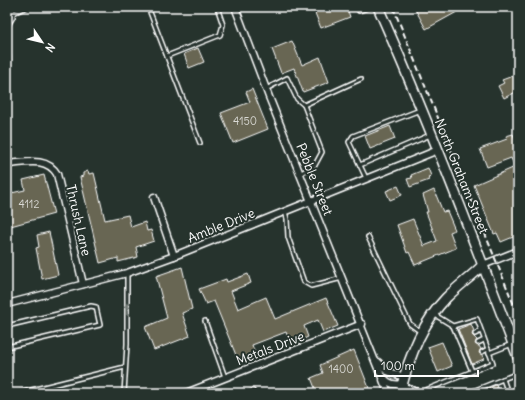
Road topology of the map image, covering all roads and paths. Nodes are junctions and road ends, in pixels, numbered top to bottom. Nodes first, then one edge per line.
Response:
1 (13, 7) edge
2 (27, 7) edge
3 (148, 7) edge
4 (217, 7) edge
5 (235, 7) edge
6 (358, 7) edge
7 (370, 7) edge
8 (378, 7) edge
9 (13, 14) junction
10 (7, 27) edge
11 (7, 41) edge
12 (167, 56) junction
13 (7, 71) edge
14 (361, 79) dead end
15 (266, 89) junction
16 (304, 105) junction
17 (421, 109) junction
18 (7, 133) edge
19 (431, 134) junction
20 (7, 141) edge
21 (200, 143) dead end
22 (438, 150) junction
23 (7, 164) edge
24 (360, 165) junction
25 (301, 173) junction
26 (366, 178) junction
27 (154, 197) dead end
28 (312, 200) junction
29 (285, 212) junction
30 (368, 236) dead end
31 (518, 251) edge
32 (174, 256) junction
33 (483, 265) junction
34 (127, 273) junction
35 (343, 278) junction
36 (83, 284) junction
37 (7, 304) edge
38 (434, 314) junction
39 (205, 321) dead end
40 (362, 324) junction
41 (7, 326) edge
42 (454, 326) junction
43 (481, 331) junction
44 (423, 333) junction
45 (475, 334) dead end
46 (7, 336) edge
47 (484, 340) junction
48 (478, 343) dead end
49 (513, 344) junction
50 (8, 347) edge
51 (488, 351) junction
52 (482, 352) dead end
53 (518, 357) edge
54 (376, 359) junction
55 (125, 367) junction
56 (379, 371) junction
57 (472, 371) junction
58 (518, 373) edge
59 (226, 377) junction
60 (503, 379) junction
61 (402, 385) edge
62 (253, 391) dead end
63 (19, 393) edge
64 (124, 393) edge
65 (186, 393) edge
66 (248, 393) edge
67 (388, 393) edge
68 (468, 393) edge
69 (508, 393) edge

1 - 9 lane
2 - 9 lane
3 - 12 lane
4 - 12 lane
5 - 15 street, Pebble Street
6 - 7 lane
8 - 17 main road, North Graham Street
9 - 10 lane
11 - 13 lane
12 - 21 lane
14 - 16 lane
15 - 16 lane
15 - 25 street, Pebble Street
16 - 25 lane
17 - 19 main road, North Graham Street
17 - 24 lane
18 - 20 lane
19 - 22 main road, North Graham Street
19 - 24 lane
22 - 26 street, Amble Drive
22 - 33 main road, North Graham Street
23 - 36 street, Thrush Lane
24 - 26 lane
25 - 28 street, Pebble Street
26 - 28 street, Amble Drive
27 - 32 street
28 - 29 street, Amble Drive
28 - 35 street, Pebble Street
29 - 32 street, Amble Drive
29 - 35 lane
30 - 44 lane
31 - 33 street
32 - 34 street, Amble Drive
33 - 38 main road
33 - 49 main road, North Graham Street
34 - 36 street, Amble Drive
55 -> 34 lane
35 - 40 street, Pebble Street
36 - 37 street, Amble Drive
38 - 42 lane
38 - 44 main road
39 - 59 lane
40 - 54 street, Pebble Street
40 - 59 street, Metals Drive
41 - 50 lane
42 - 43 lane
42 - 57 lane
43 - 45 lane
43 - 47 lane
44 - 61 main road
46 - 50 lane
47 - 48 lane
47 - 51 lane
49 - 51 lane
49 - 53 main road, North Graham Street
51 - 52 lane
51 - 57 lane
54 - 56 street, Pebble Street
54 - 61 street, Pebble Street
55 - 63 lane
55 - 64 lane
56 - 61 street
56 - 67 street, Pebble Street
57 - 61 lane
58 - 60 lane
59 - 65 street, Metals Drive
60 - 68 lane
60 - 69 lane
62 - 66 lane

